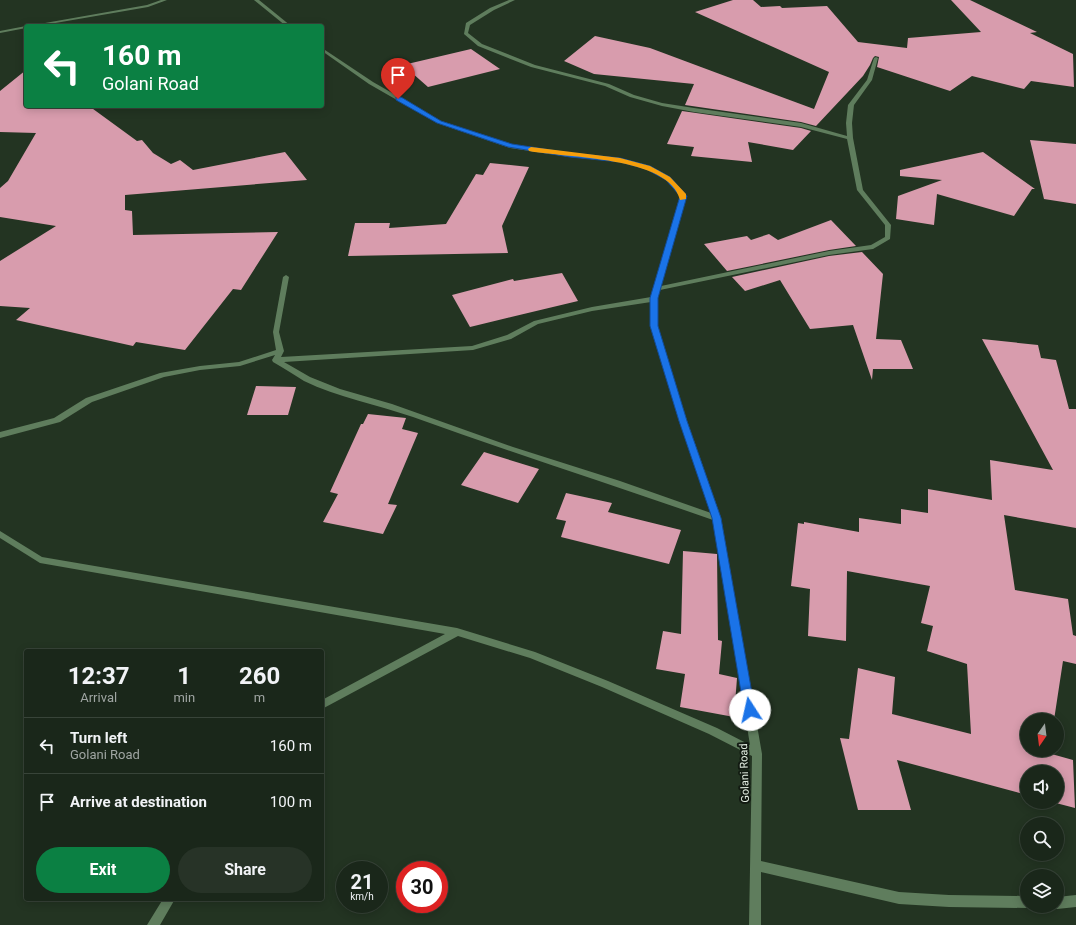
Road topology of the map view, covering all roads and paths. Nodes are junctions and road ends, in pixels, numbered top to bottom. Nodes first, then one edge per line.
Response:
1 (165, 0) edge
2 (256, 0) edge
3 (513, 0) edge
4 (42, 24) edge
5 (286, 24) edge
6 (24, 27) edge
7 (0, 32) edge
8 (324, 50) edge
9 (876, 58) dead end
10 (850, 138) junction
11 (286, 277) dead end
12 (656, 289) junction
13 (654, 298) junction
14 (280, 351) junction
15 (276, 360) junction
16 (0, 435) edge
17 (717, 518) junction
18 (0, 534) edge
19 (457, 632) junction
20 (324, 704) edge
21 (757, 754) junction
22 (756, 865) junction
23 (168, 901) edge
24 (1076, 901) edge
25 (1020, 902) edge
26 (1064, 902) edge
27 (153, 925) edge
28 (755, 925) edge

1 - 4 street
2 - 5 street
3 - 10 street
6 - 7 street
8 - 12 street, Golani Road
9 - 10 street
10 - 12 street
11 - 14 street
12 - 13 street, Golani Road
13 - 15 street
13 - 17 street, Golani Road
14 - 15 street
14 - 16 street
15 - 17 street
17 - 21 street, Golani Road
18 - 19 street
19 - 20 street
19 - 21 street
21 - 22 street, Golani Road
22 - 25 street
22 - 28 street, Golani Road
23 - 27 street
24 - 26 street

